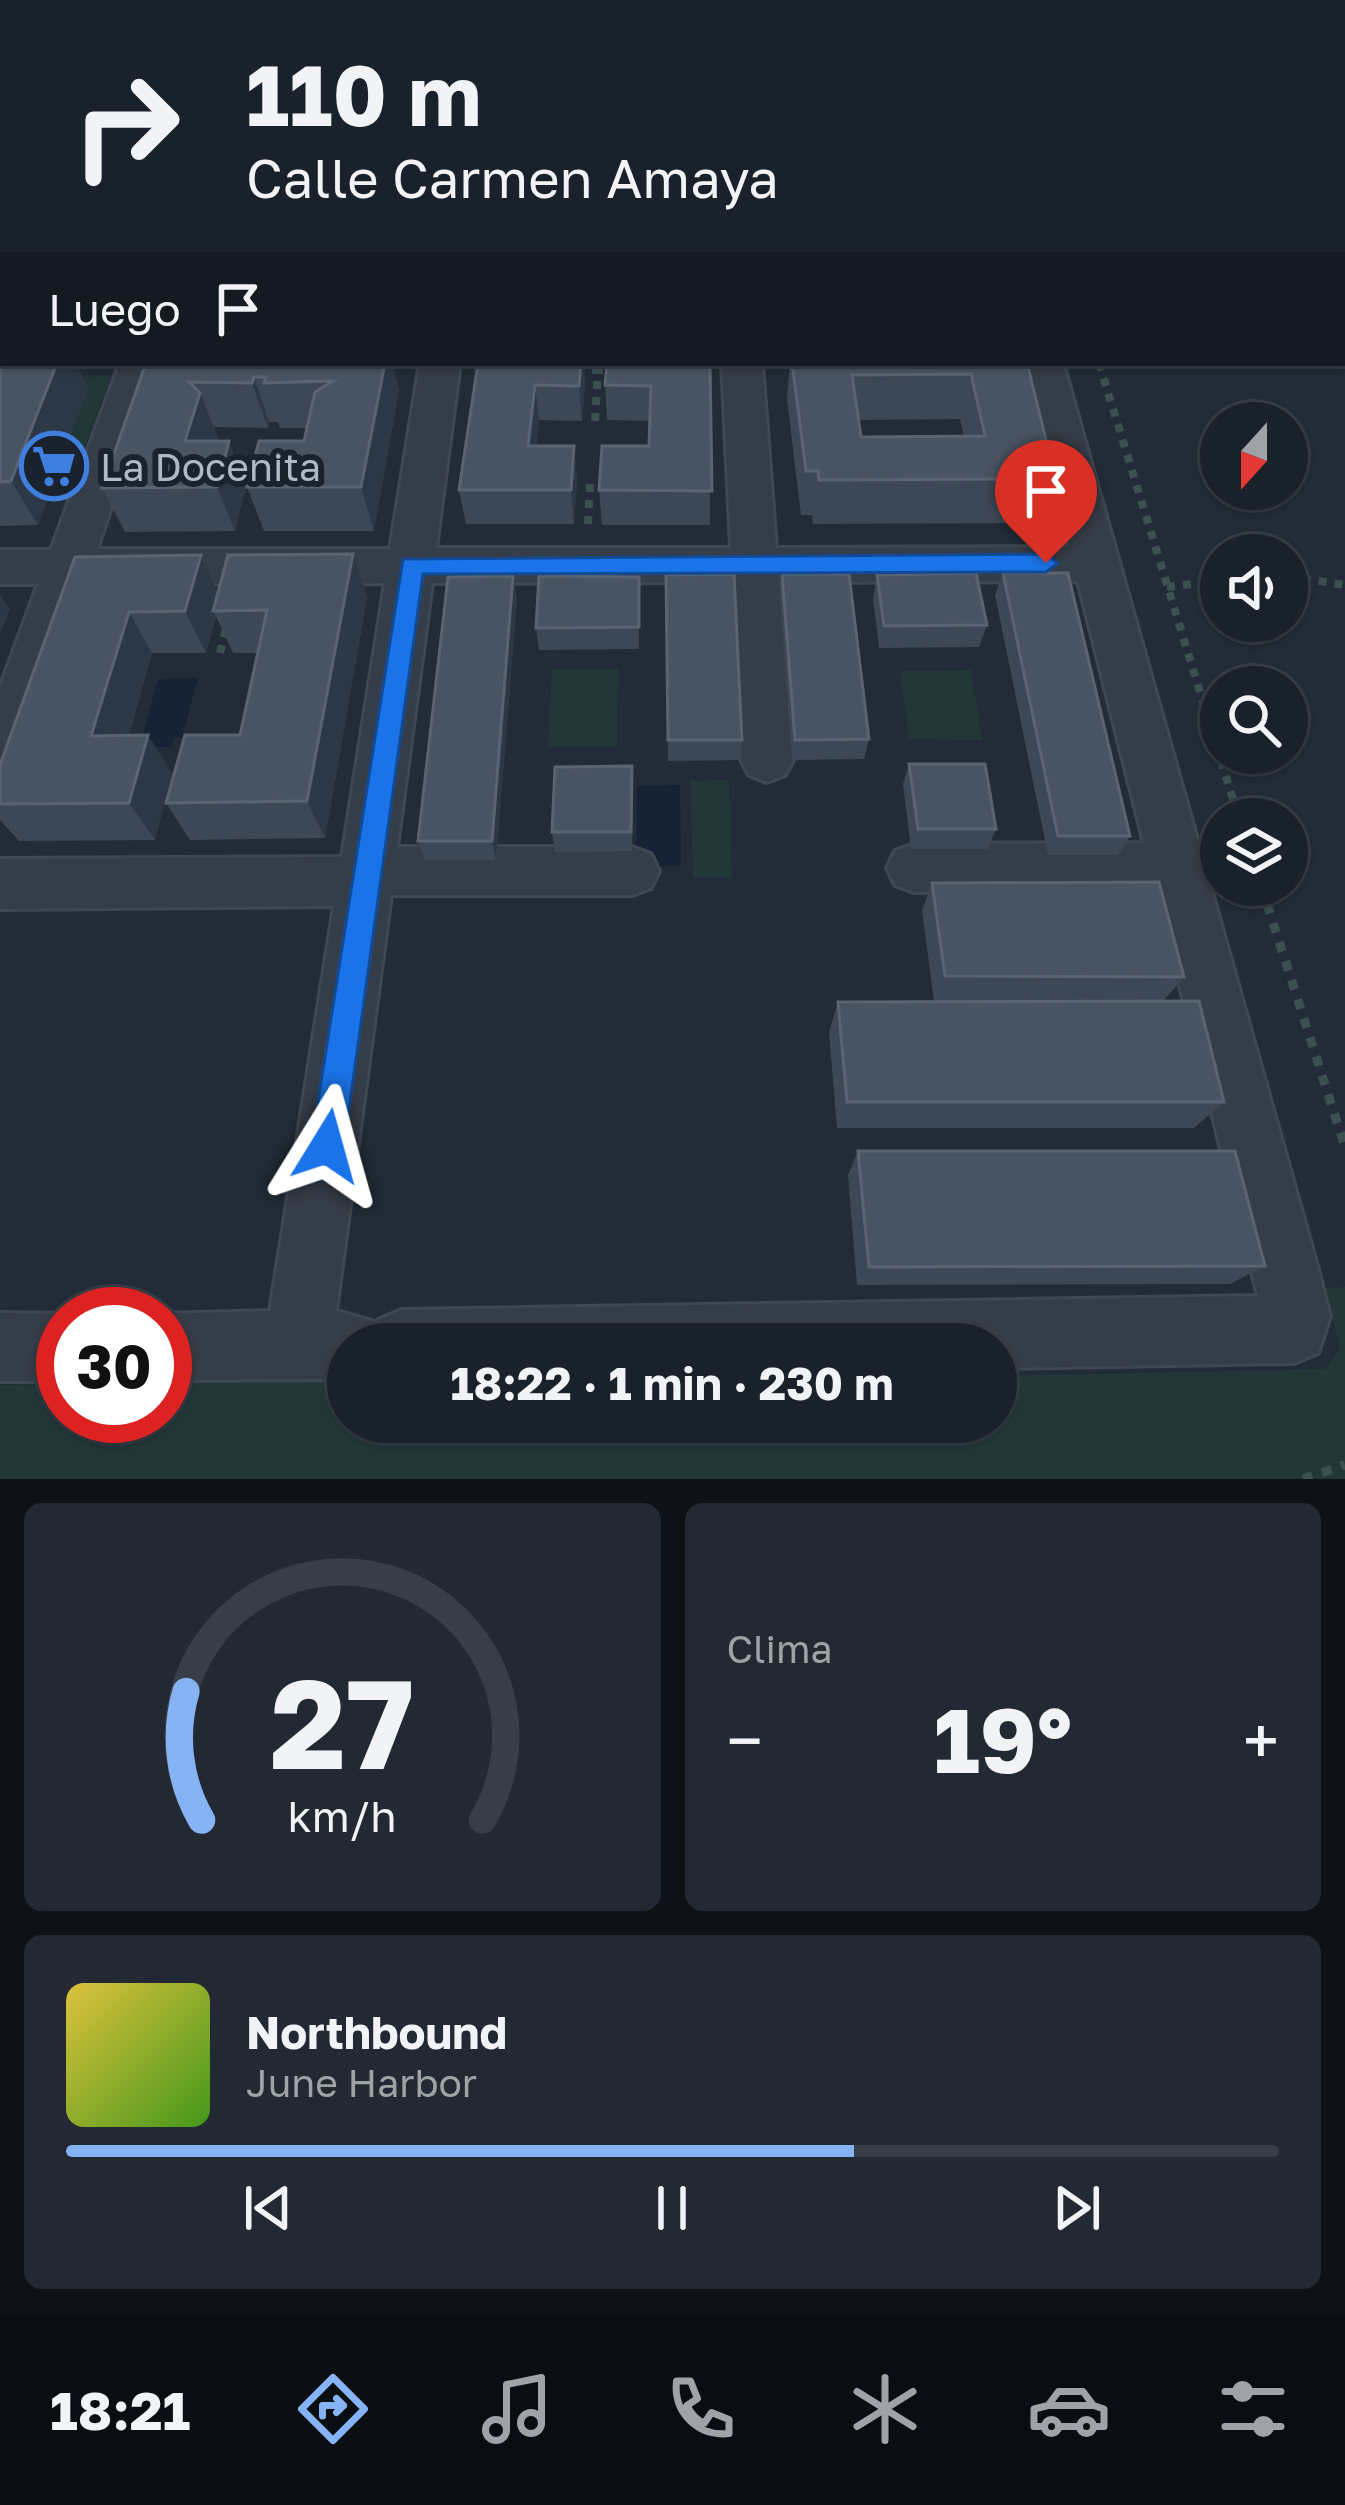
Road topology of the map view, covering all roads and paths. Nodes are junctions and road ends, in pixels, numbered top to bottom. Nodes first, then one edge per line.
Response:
1 (139, 366) edge
2 (440, 366) edge
3 (742, 366) edge
4 (1044, 366) edge
5 (1100, 366) edge
6 (575, 370) edge
7 (598, 373) junction
8 (621, 373) edge
9 (595, 421) dead end
10 (590, 481) dead end
11 (588, 524) dead end
12 (1097, 564) junction
13 (412, 565) junction
14 (755, 565) junction
15 (0, 567) edge
16 (68, 567) junction
17 (1308, 579) edge
18 (1200, 582) edge
19 (1345, 585) edge
20 (1167, 586) junction
21 (229, 616) edge
22 (220, 652) dead end
23 (0, 758) edge
24 (766, 760) dead end
25 (1233, 798) edge
26 (1177, 867) junction
27 (914, 868) dead end
28 (632, 871) dead end
29 (354, 876) junction
30 (0, 884) edge
31 (1268, 906) edge
32 (1345, 1147) edge
33 (192, 1332) edge
34 (1017, 1334) edge
35 (36, 1337) edge
36 (323, 1345) edge
37 (0, 1347) edge
38 (1345, 1465) edge
39 (1303, 1479) edge

1 - 16 street
2 - 13 street
3 - 14 street
4 - 12 street
5 - 20 path
6 - 7 path
7 - 8 path
7 - 9 path
10 - 11 path
12 - 14 street
12 - 26 street
13 - 14 street
13 - 16 street
13 - 29 street
14 - 24 street
15 - 16 street
16 - 23 street
17 - 19 path
18 - 20 path
20 - 25 path
21 - 22 path
26 - 27 street
26 - 34 street
28 - 29 street
29 - 30 street
29 - 36 street
31 - 32 path
33 - 36 street
35 - 37 street
38 - 39 path

